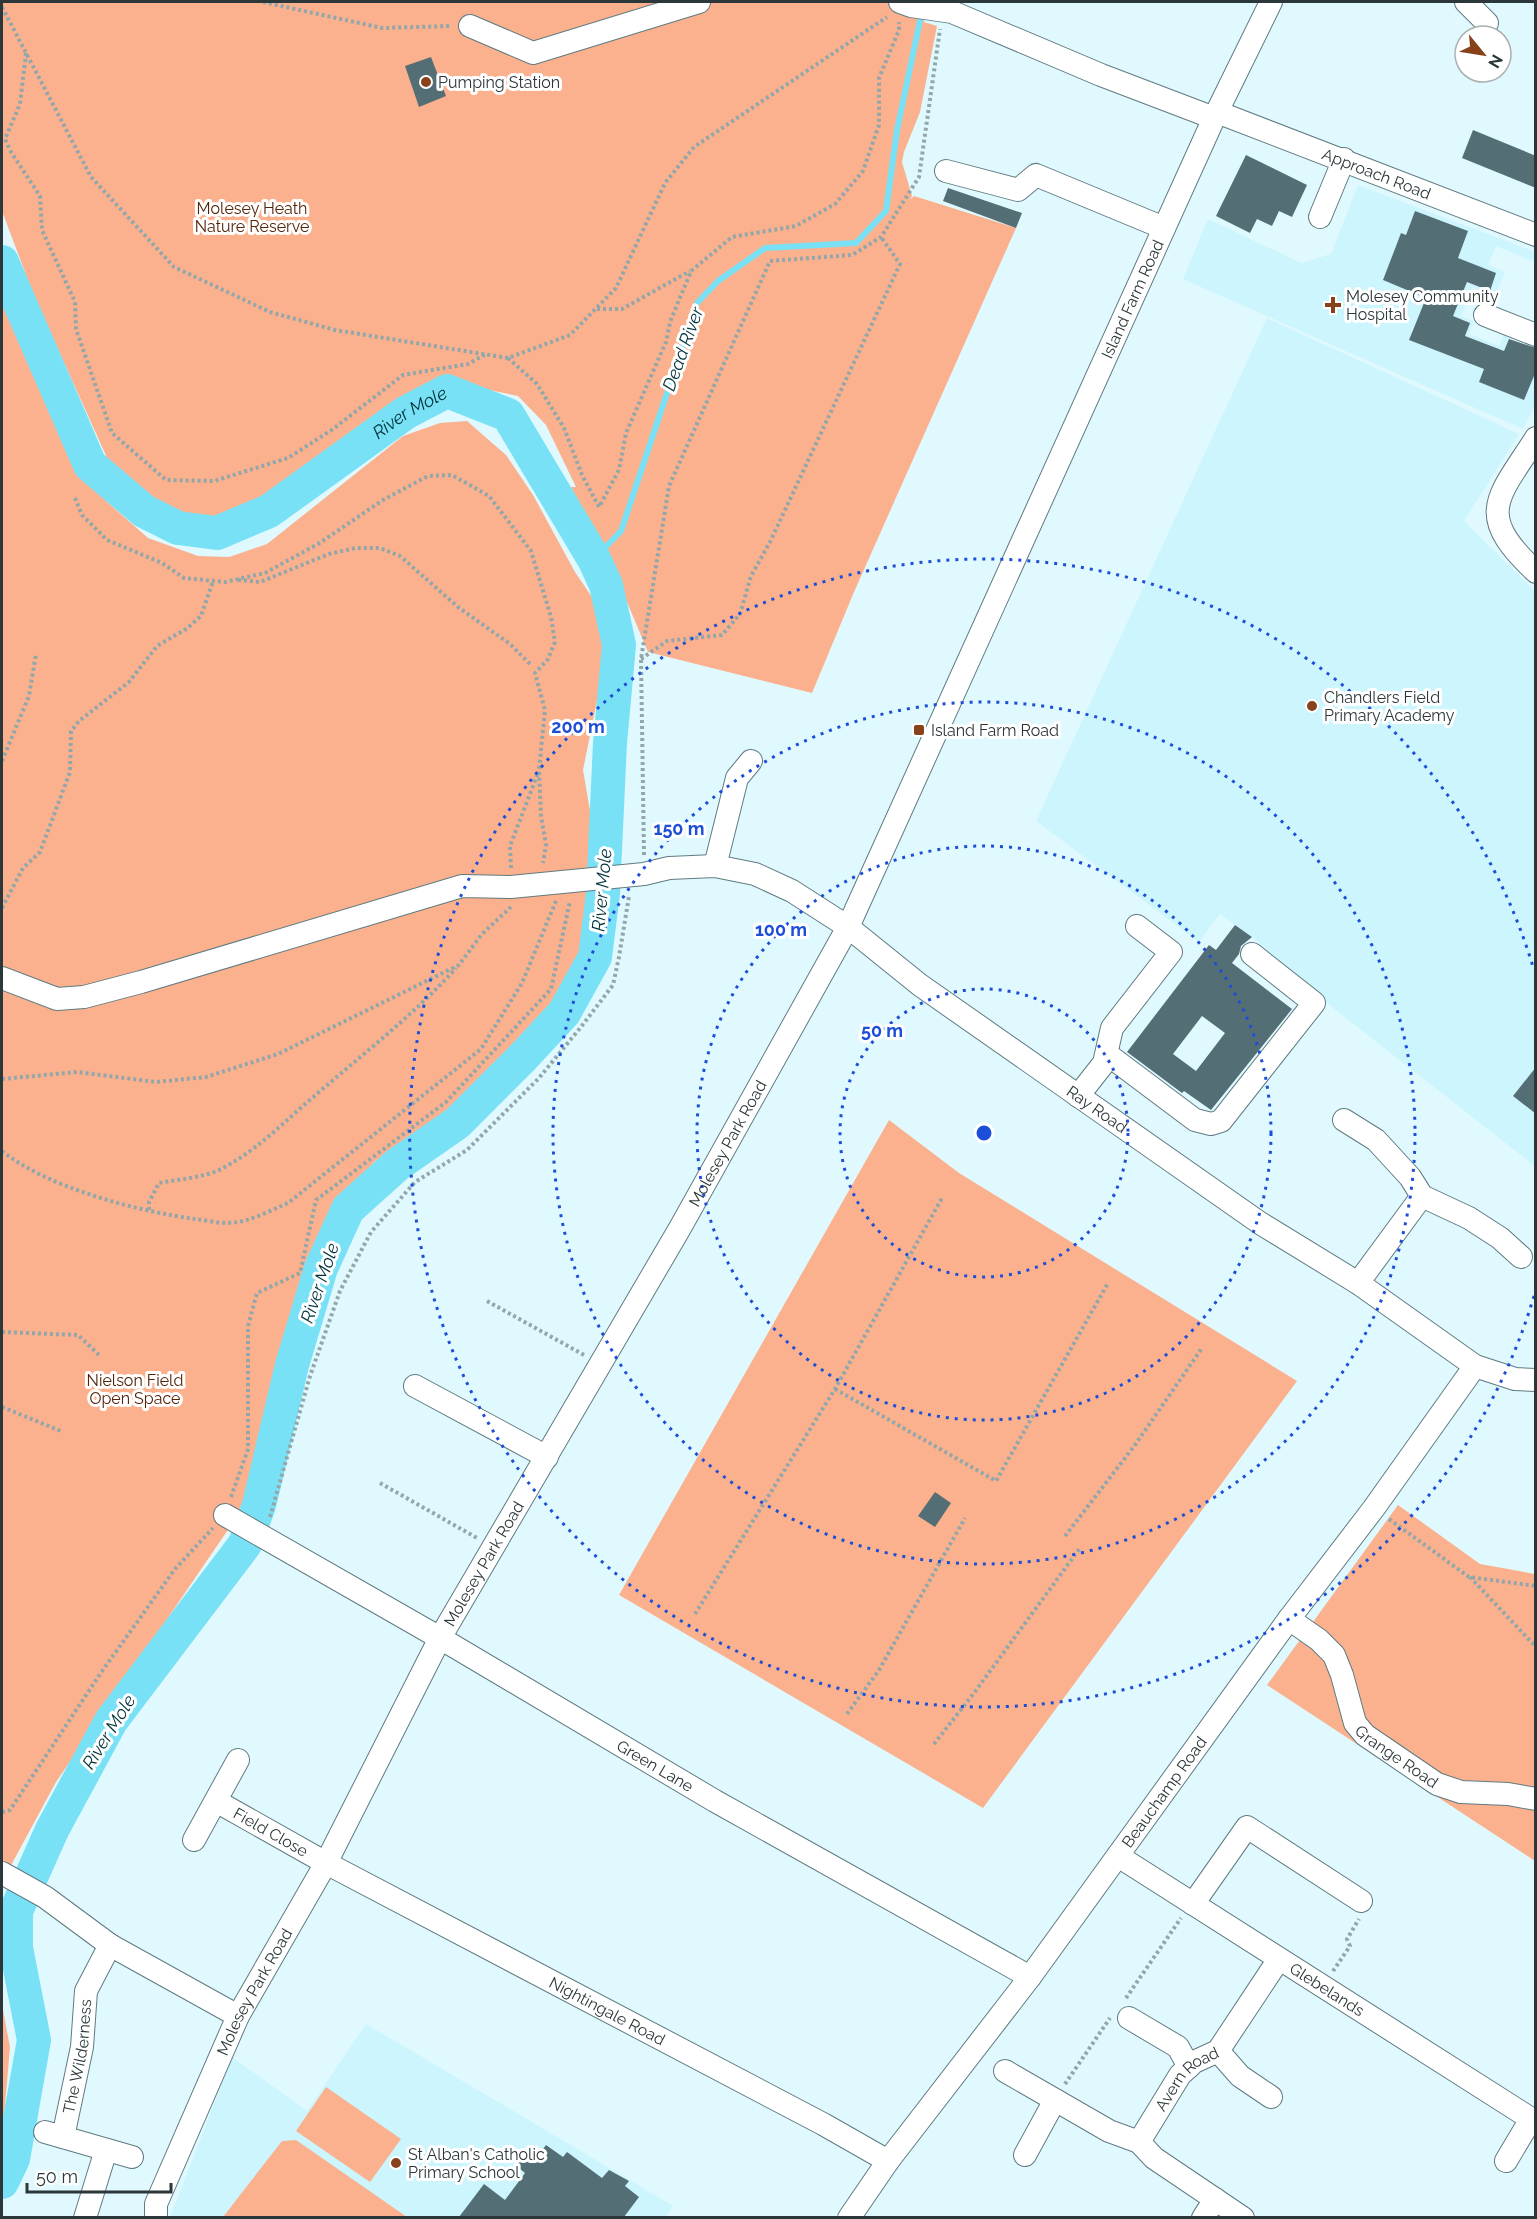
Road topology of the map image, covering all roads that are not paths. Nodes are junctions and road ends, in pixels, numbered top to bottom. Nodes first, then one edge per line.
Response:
1 (699, 2) edge
2 (1271, 2) edge
3 (1466, 2) edge
4 (899, 11) edge
5 (1488, 23) dead end
6 (470, 26) road end
7 (1215, 115) junction
8 (1344, 159) junction
9 (946, 171) dead end
10 (1320, 217) dead end
11 (1164, 228) junction
12 (1536, 235) edge
13 (1485, 315) dead end
14 (1536, 335) edge
15 (1536, 438) edge
16 (1536, 572) edge
17 (751, 760) dead end
18 (715, 866) junction
19 (1137, 926) dead end
20 (848, 927) junction
21 (1252, 954) dead end
22 (2, 978) edge
23 (1107, 1054) junction
24 (1078, 1096) junction
25 (1344, 1120) dead end
26 (1422, 1196) junction
27 (1521, 1257) dead end
28 (1358, 1283) junction
29 (1475, 1366) junction
30 (1536, 1380) edge
31 (415, 1386) dead end
32 (548, 1457) junction
33 (229, 1518) road end
34 (1288, 1619) junction
35 (440, 1638) junction
36 (238, 1760) dead end
37 (1536, 1799) edge
38 (216, 1801) junction
39 (194, 1840) dead end
40 (1118, 1856) junction
41 (326, 1863) junction
42 (2, 1873) edge
43 (1361, 1901) road end
44 (1193, 1904) junction
45 (110, 1945) junction
46 (1279, 1959) junction
47 (1030, 1977) junction
48 (238, 2016) junction
49 (1129, 2018) dead end
50 (1218, 2051) junction
51 (1189, 2067) junction
52 (1005, 2071) dead end
53 (1271, 2097) dead end
54 (1055, 2100) junction
55 (1533, 2120) edge
56 (1139, 2142) junction
57 (106, 2150) junction
58 (1025, 2155) dead end
59 (132, 2157) dead end
60 (888, 2161) junction
61 (1506, 2161) dead end
62 (1209, 2208) edge
63 (85, 2217) edge
64 (156, 2217) edge
65 (849, 2217) edge
66 (1243, 2217) edge

1 - 6 street
2 - 7 street, Island Farm Road
3 - 5 street
4 - 7 street, Approach Road
7 - 8 street, Approach Road
7 - 11 street, Island Farm Road
8 - 10 street
8 - 12 street, Approach Road
9 - 11 street
11 - 20 street, Island Farm Road
13 - 14 street
15 - 16 street
17 - 18 street
18 - 20 street, Ray Road
18 - 22 street, Ray Road
19 - 23 street
20 - 24 street, Ray Road
20 - 32 street, Molesey Park Road
21 - 23 street
23 - 24 street
24 - 28 street, Ray Road
25 - 26 street
26 - 27 street
26 - 28 street
28 - 29 street, Ray Road
29 - 30 street, Ray Road
29 - 34 street, Beauchamp Road
31 - 32 street
32 - 35 street, Molesey Park Road
33 - 35 street, Green Lane
34 - 37 street, Grange Road
34 - 40 street, Beauchamp Road
35 - 41 street, Molesey Park Road
35 - 47 street, Green Lane
36 - 38 street, Field Close
38 - 39 street, Field Close
38 - 41 street, Field Close
40 - 44 street, Glebelands
40 - 47 street, Beauchamp Road
41 - 48 street, Molesey Park Road
41 - 60 street, Nightingale Road
42 - 45 street
43 - 44 street
44 - 46 street, Glebelands
45 - 48 street
45 - 57 street, The Wilderness
46 - 50 street, Avern Road
46 - 55 street, Glebelands
47 - 60 street, Beauchamp Road
48 - 64 street, Molesey Park Road
49 - 51 street
50 - 51 street, Avern Road
50 - 53 street
51 - 56 street, Avern Road
52 - 54 street
54 - 56 street
54 - 58 street
55 - 61 street
56 - 62 street
57 - 59 street, The Wilderness
57 - 63 street
60 - 65 street, Beauchamp Road
62 - 66 street

